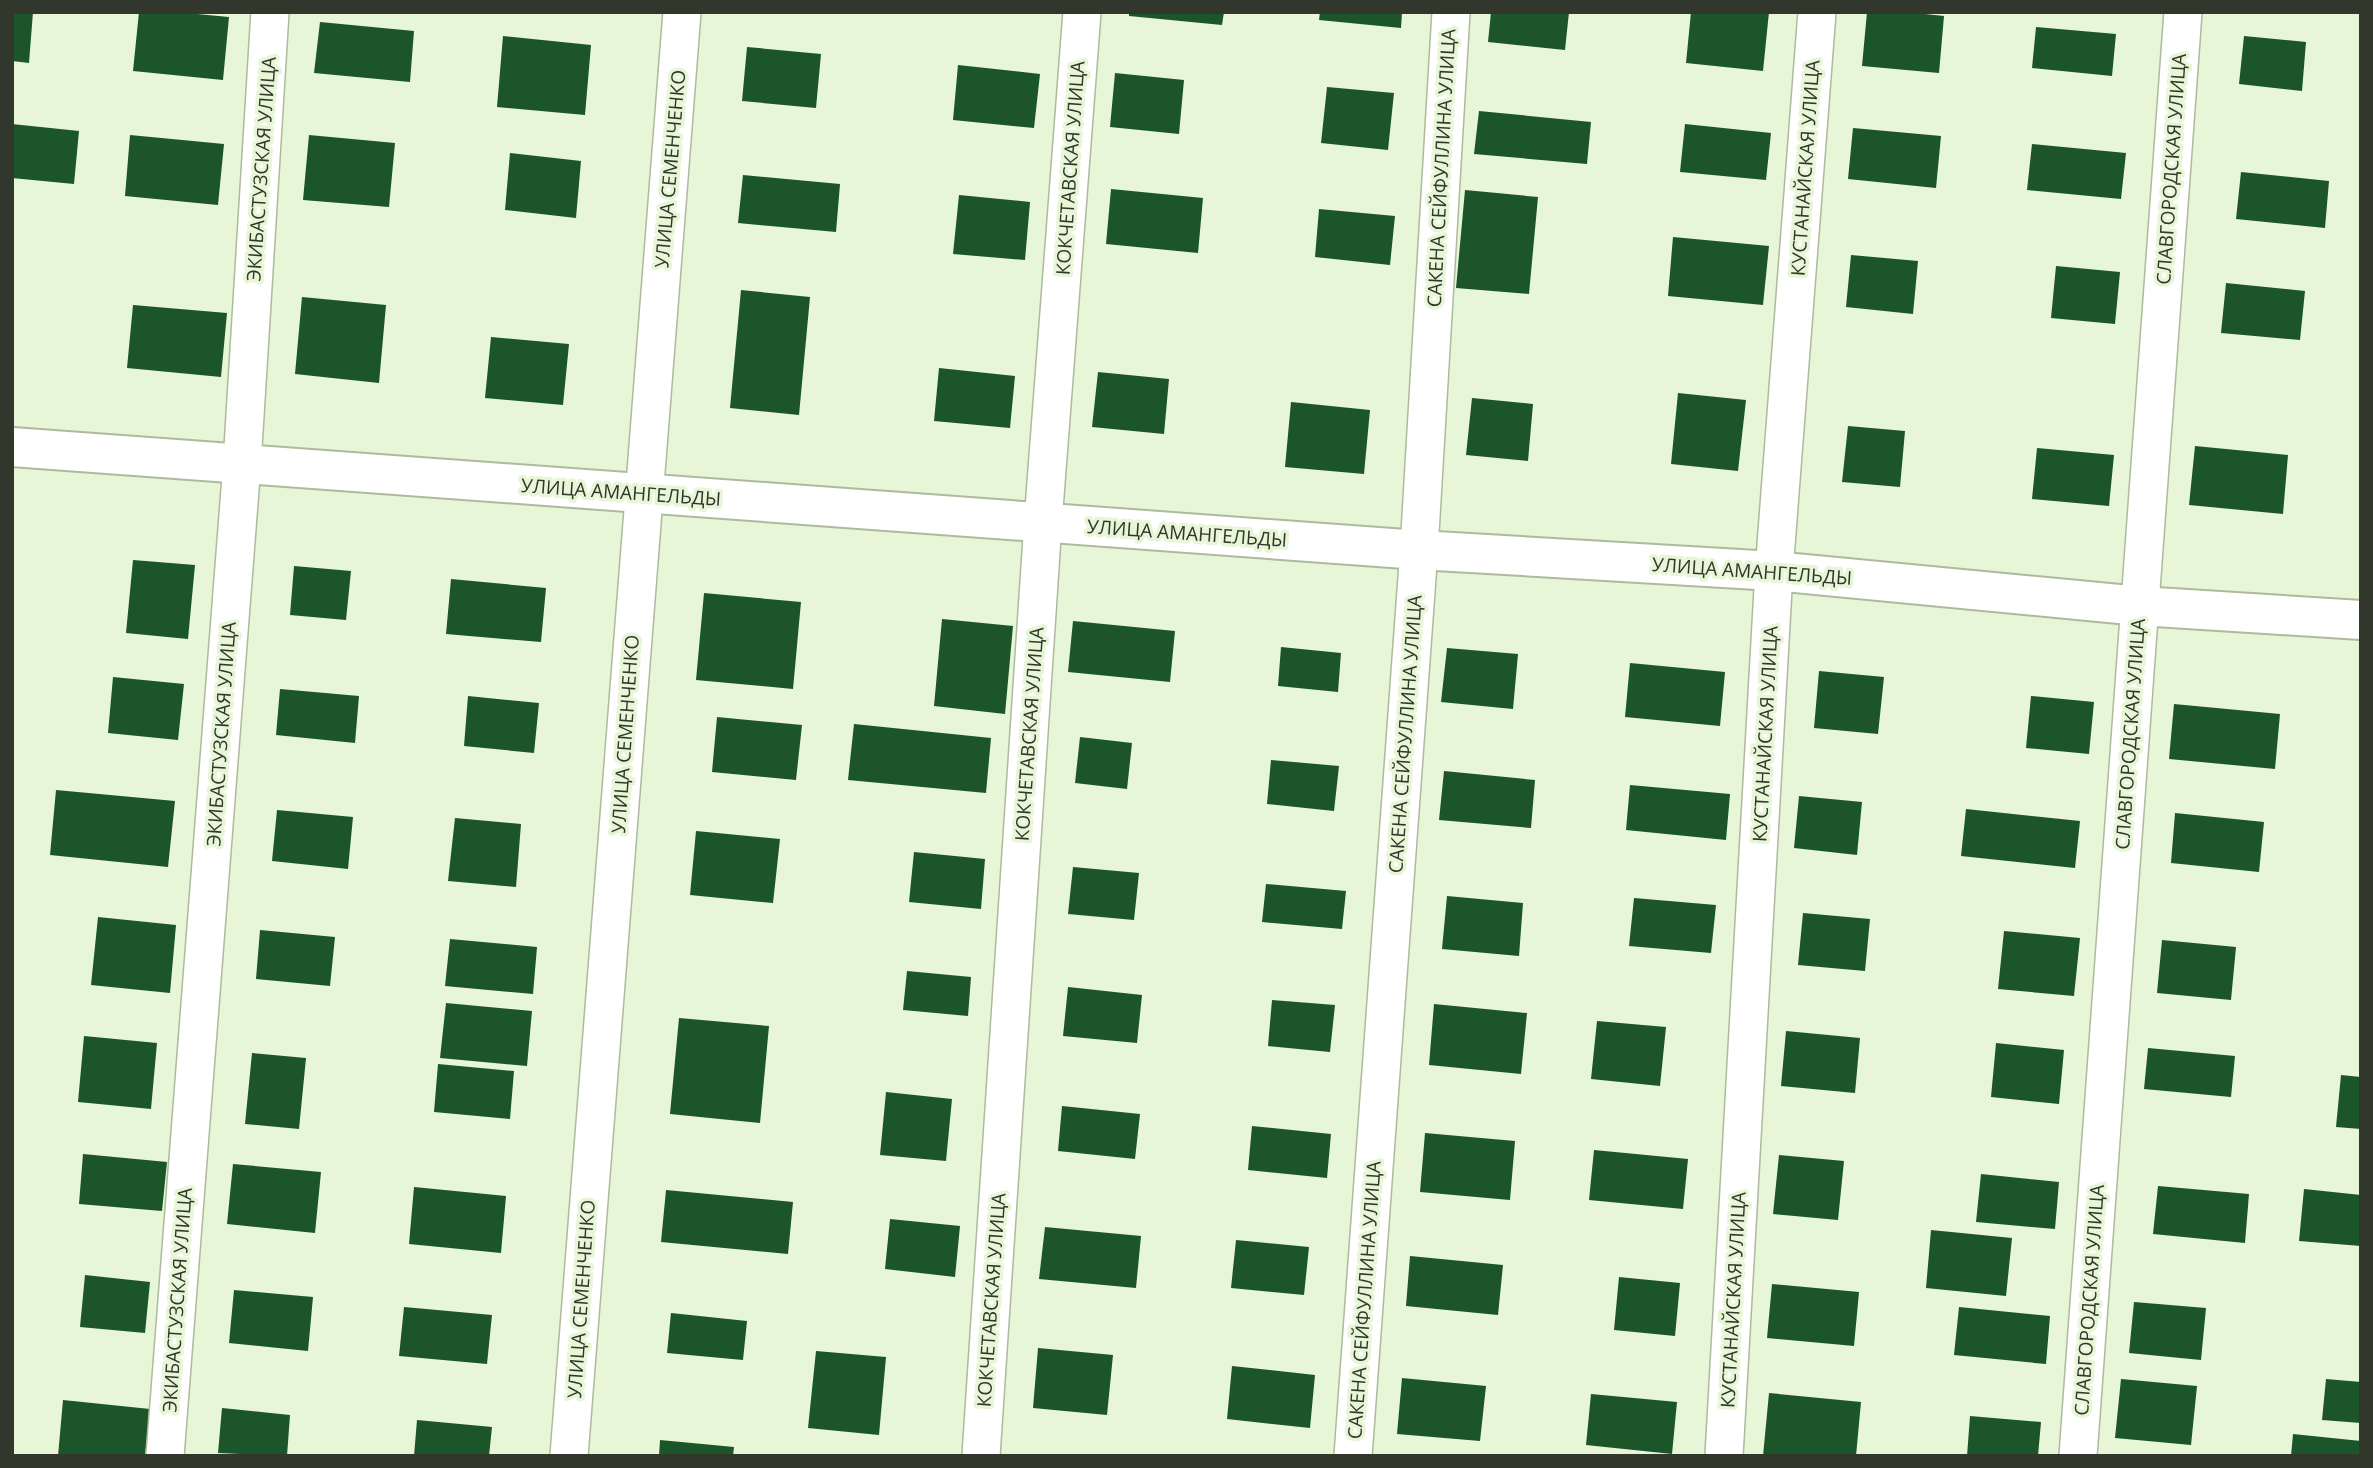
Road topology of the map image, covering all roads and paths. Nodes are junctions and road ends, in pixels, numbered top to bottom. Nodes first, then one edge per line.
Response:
1 (270, 12) edge
2 (682, 12) edge
3 (1082, 12) edge
4 (1451, 12) edge
5 (1817, 12) edge
6 (2183, 12) edge
7 (12, 447) edge
8 (242, 464) junction
9 (644, 493) junction
10 (1043, 522) junction
11 (1419, 550) junction
12 (1774, 570) junction
13 (2140, 606) junction
14 (2361, 620) edge
15 (165, 1456) edge
16 (569, 1456) edge
17 (981, 1456) edge
18 (1353, 1456) edge
19 (1724, 1456) edge
20 (2078, 1456) edge

1 - 8 street, ЭКИБАСТУЗСКАЯ УЛИЦА
2 - 9 street, УЛИЦА СЕМЕНЧЕНКО
3 - 10 street, КОКЧЕТАВСКАЯ УЛИЦА
4 - 11 street, САКЕНА СЕЙФУЛЛИНА УЛИЦА
5 - 12 street, КУСТАНАЙСКАЯ УЛИЦА
6 - 13 street, СЛАВГОРОДСКАЯ УЛИЦА
7 - 8 main road, УЛИЦА АМАНГЕЛЬДЫ
8 - 9 main road, УЛИЦА АМАНГЕЛЬДЫ
8 - 15 street, ЭКИБАСТУЗСКАЯ УЛИЦА
9 - 10 main road, УЛИЦА АМАНГЕЛЬДЫ
9 - 16 street, УЛИЦА СЕМЕНЧЕНКО
10 - 11 main road, УЛИЦА АМАНГЕЛЬДЫ
10 - 17 street, КОКЧЕТАВСКАЯ УЛИЦА
11 - 12 main road, УЛИЦА АМАНГЕЛЬДЫ
11 - 18 street, САКЕНА СЕЙФУЛЛИНА УЛИЦА
12 - 13 main road, УЛИЦА АМАНГЕЛЬДЫ
12 - 19 street, КУСТАНАЙСКАЯ УЛИЦА
13 - 14 main road, УЛИЦА АМАНГЕЛЬДЫ
13 - 20 street, СЛАВГОРОДСКАЯ УЛИЦА

